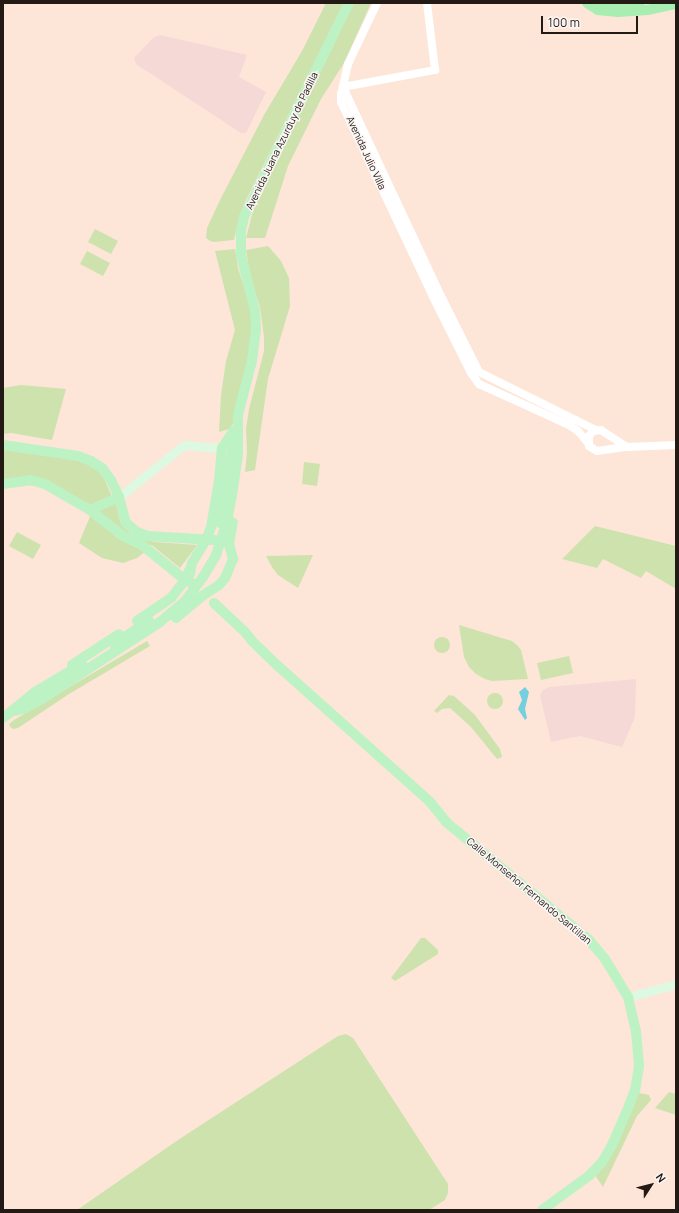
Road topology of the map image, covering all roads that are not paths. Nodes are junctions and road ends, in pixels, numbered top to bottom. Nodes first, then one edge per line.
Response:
1 (349, 3) edge
2 (377, 3) edge
3 (427, 3) edge
4 (587, 3) edge
5 (602, 3) edge
6 (640, 3) edge
7 (676, 4) edge
8 (343, 87) junction
9 (475, 372) junction
10 (237, 425) junction
11 (596, 430) junction
12 (608, 435) junction
13 (588, 443) junction
14 (3, 445) edge
15 (676, 445) edge
16 (627, 447) junction
17 (222, 448) junction
18 (603, 450) junction
19 (3, 484) edge
20 (119, 497) junction
21 (90, 510) junction
22 (206, 540) junction
23 (229, 544) junction
24 (142, 545) junction
25 (177, 568) dead end
26 (195, 587) junction
27 (214, 603) dead end
28 (252, 641) junction
29 (39, 696) junction
30 (3, 718) edge
31 (676, 984) edge
32 (628, 997) junction
33 (542, 1210) edge

1 - 10 main road, Avenida Juana Azurduy de Padilla
2 - 8 street
3 - 8 street
4 - 7 highway
5 - 6 highway
8 - 9 street, Avenida Julio Villa
9 - 11 street
9 - 13 street, Avenida Julio Villa
10 - 17 main road
10 - 23 main road
10 - 29 main road
11 - 12 street
11 - 13 street
12 - 16 street
12 - 18 street
13 - 18 street
14 - 20 main road
15 - 16 street
16 - 18 street
17 - 20 main road
17 - 22 main road
19 - 21 main road
20 - 21 main road
20 - 22 main road
21 - 24 main road
22 - 23 main road
22 - 26 main road
23 - 26 main road
24 - 25 main road
24 - 26 main road, Calle Monseñor Fernando Santillan
26 - 28 main road, Calle Monseñor Fernando Santillan
26 - 29 main road
26 - 29 main road
27 - 28 main road, Calle Monseñor Fernando Santillan
28 - 32 main road, Calle Monseñor Fernando Santillan
29 - 30 main road
31 - 32 main road
32 - 33 main road, Calle Monseñor Fernando Santillan

